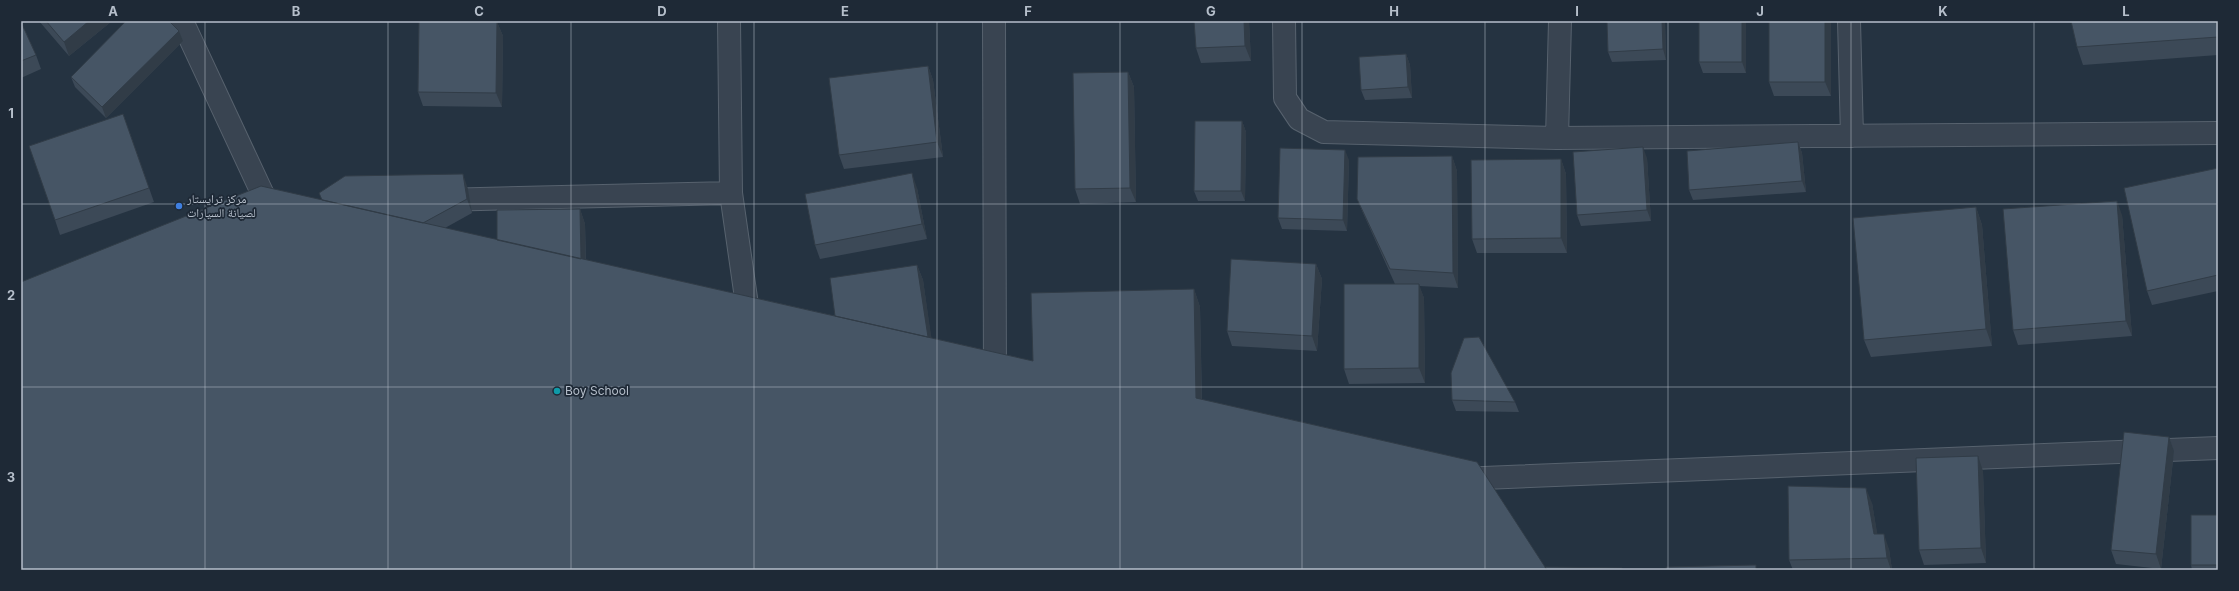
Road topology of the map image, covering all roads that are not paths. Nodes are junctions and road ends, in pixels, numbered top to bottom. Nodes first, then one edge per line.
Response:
1 (182, 21) edge
2 (729, 21) edge
3 (994, 21) edge
4 (1284, 21) edge
5 (1560, 21) edge
6 (1849, 21) edge
7 (2218, 133) edge
8 (1852, 136) junction
9 (1557, 138) junction
10 (731, 193) junction
11 (417, 200) edge
12 (291, 203) edge
13 (267, 204) junction
14 (246, 214) edge
15 (280, 232) edge
16 (754, 348) edge
17 (995, 398) edge
18 (2218, 448) edge
19 (1436, 479) edge
20 (1483, 479) junction
21 (1483, 502) edge

1 - 13 street
2 - 10 street
3 - 17 street
4 - 9 street
5 - 9 street
6 - 8 street
7 - 8 street
8 - 9 street
10 - 11 street
10 - 16 street
12 - 13 street
13 - 14 street
13 - 15 street
18 - 20 street
19 - 20 street
20 - 21 street

